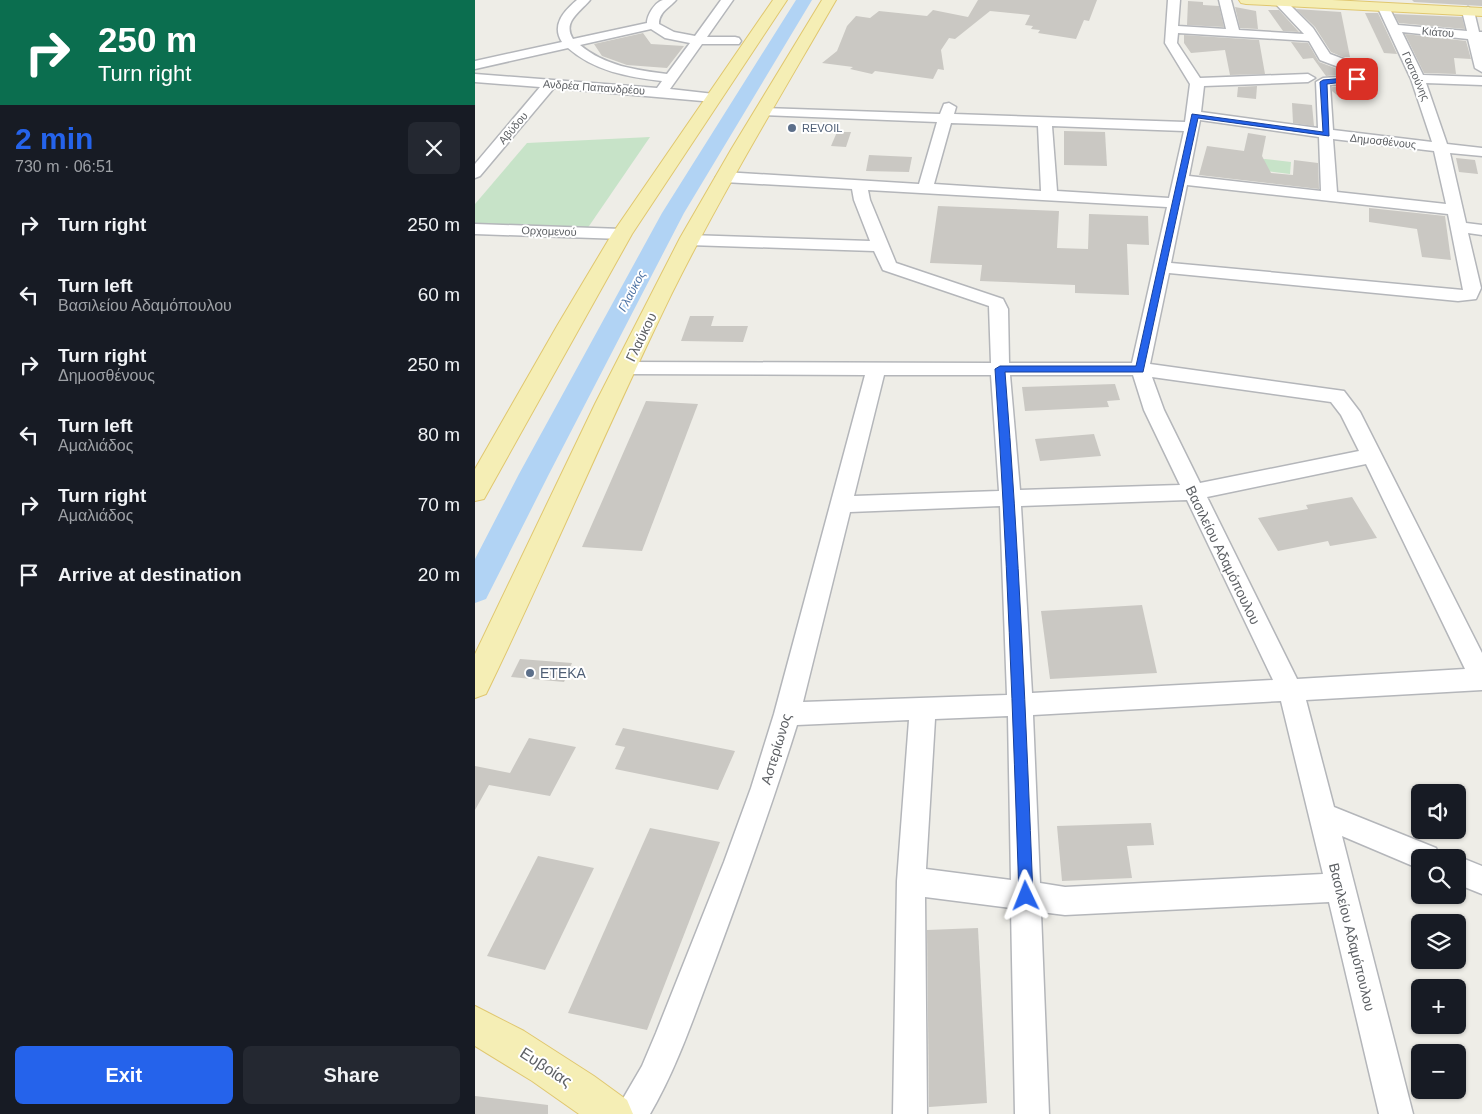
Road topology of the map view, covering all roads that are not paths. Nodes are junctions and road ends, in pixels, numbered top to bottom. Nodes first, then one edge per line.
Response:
1 (584, 0) edge
2 (670, 0) edge
3 (727, 0) edge
4 (780, 0) edge
5 (829, 0) edge
6 (1174, 0) edge
7 (1225, 0) edge
8 (1246, 0) edge
9 (1279, 1) edge
10 (1315, 2) edge
11 (1399, 4) edge
12 (1384, 8) junction
13 (1475, 12) edge
14 (653, 25) junction
15 (1394, 28) junction
16 (1171, 29) junction
17 (1234, 34) junction
18 (1478, 36) edge
19 (1314, 38) junction
20 (699, 39) junction
21 (735, 41) dead end
22 (569, 43) junction
23 (526, 52) junction
24 (475, 65) edge
25 (1482, 68) edge
26 (475, 78) edge
27 (671, 78) junction
28 (1307, 78) dead end
29 (1418, 79) junction
30 (505, 80) junction
31 (1482, 81) edge
32 (1196, 82) junction
33 (551, 83) junction
34 (661, 92) junction
35 (714, 98) junction
36 (764, 112) junction
37 (947, 113) junction
38 (1193, 121) junction
39 (1045, 122) junction
40 (1327, 134) junction
41 (1441, 147) junction
42 (1482, 152) edge
43 (475, 173) edge
44 (723, 177) junction
45 (1180, 180) junction
46 (859, 184) junction
47 (925, 188) junction
48 (1049, 195) junction
49 (1329, 196) junction
50 (1175, 202) junction
51 (1454, 210) junction
52 (1458, 228) junction
53 (1482, 230) edge
54 (477, 232) edge
55 (622, 234) junction
56 (689, 240) junction
57 (879, 246) junction
58 (1161, 267) junction
59 (626, 368) junction
60 (875, 368) junction
61 (1000, 369) junction
62 (1140, 369) junction
63 (1371, 456) junction
64 (475, 492) edge
65 (1192, 492) junction
66 (1010, 498) junction
67 (841, 504) junction
68 (1482, 679) edge
69 (475, 685) edge
70 (1290, 690) junction
71 (1020, 705) junction
72 (923, 709) junction
73 (787, 714) junction
74 (1322, 815) junction
75 (1411, 852) edge
76 (1466, 874) edge
77 (1482, 880) edge
78 (911, 882) junction
79 (1340, 887) junction
80 (1026, 896) junction
81 (475, 1025) edge
82 (613, 1114) edge
83 (631, 1114) edge
84 (910, 1114) edge
85 (1032, 1114) edge
86 (1396, 1114) edge

1 - 22 street
2 - 14 street
3 - 20 street
4 - 35 main road
5 - 36 main road, Γλαύκου
6 - 16 street
7 - 17 street
8 - 9 main road
9 - 10 main road
9 - 19 street
10 - 12 main road
11 - 12 main road
11 - 13 main road
12 - 15 street, Γαστούνης
13 - 18 street
14 - 20 street
14 - 22 street
15 - 18 street, Κιάτου
15 - 29 street, Γαστούνης
16 - 17 street
16 - 32 street
17 - 19 street
18 - 25 street
19 - 40 street
20 - 21 street
20 - 27 street
22 - 23 street
22 - 27 street
23 - 24 street
23 - 30 street
26 - 30 street, Ανδρέα Παπανδρέου
27 - 34 street
28 - 32 street
29 - 31 street
29 - 41 street, Γαστούνης
30 - 33 street, Ανδρέα Παπανδρέου
32 - 38 street
33 - 34 street, Ανδρέα Παπανδρέου
33 - 43 street, Αβύδου
34 - 35 street, Ανδρέα Παπανδρέου
35 - 55 main road
36 - 37 street, Δημοσθένους
36 - 44 main road, Γλαύκου
37 - 39 street, Δημοσθένους
37 - 47 street
38 - 39 street, Δημοσθένους
38 - 40 street, Δημοσθένους
38 - 45 street
39 - 48 street
40 - 41 street, Δημοσθένους
40 - 49 street
41 - 42 street, Δημοσθένους
41 - 51 street, Γαστούνης
44 - 46 street
44 - 56 main road, Γλαύκου
45 - 49 street
45 - 50 street
46 - 47 street
46 - 57 street
47 - 48 street
48 - 50 street
49 - 51 street
50 - 58 street
51 - 52 street, Γαστούνης
52 - 53 street
52 - 58 street, Γαστούνης
54 - 55 street, Ορχομενού
55 - 64 main road
56 - 57 street
56 - 59 main road, Γλαύκου
57 - 61 street
58 - 62 street
59 - 60 street
59 - 69 main road, Γλαύκου
60 - 61 street
60 - 67 street, Αστερίωνος
61 - 62 street
61 - 66 street
62 - 63 street
62 - 65 street, Βασιλείου Αδαμόπουλου
63 - 65 street
63 - 68 street
65 - 66 street
65 - 70 street, Βασιλείου Αδαμόπουλου
66 - 67 street
66 - 71 street
67 - 73 street, Αστερίωνος
68 - 70 street
70 - 71 street
70 - 74 street, Βασιλείου Αδαμόπουλου
71 - 72 street
71 - 80 street
72 - 73 street
72 - 78 street
73 - 83 street, Αστερίωνος
74 - 75 street
74 - 79 street, Βασιλείου Αδαμόπουλου
76 - 77 street
78 - 80 street
78 - 84 street
79 - 80 street
79 - 86 street, Βασιλείου Αδαμόπουλου
80 - 85 street
81 - 82 main road, Ευβοίας

